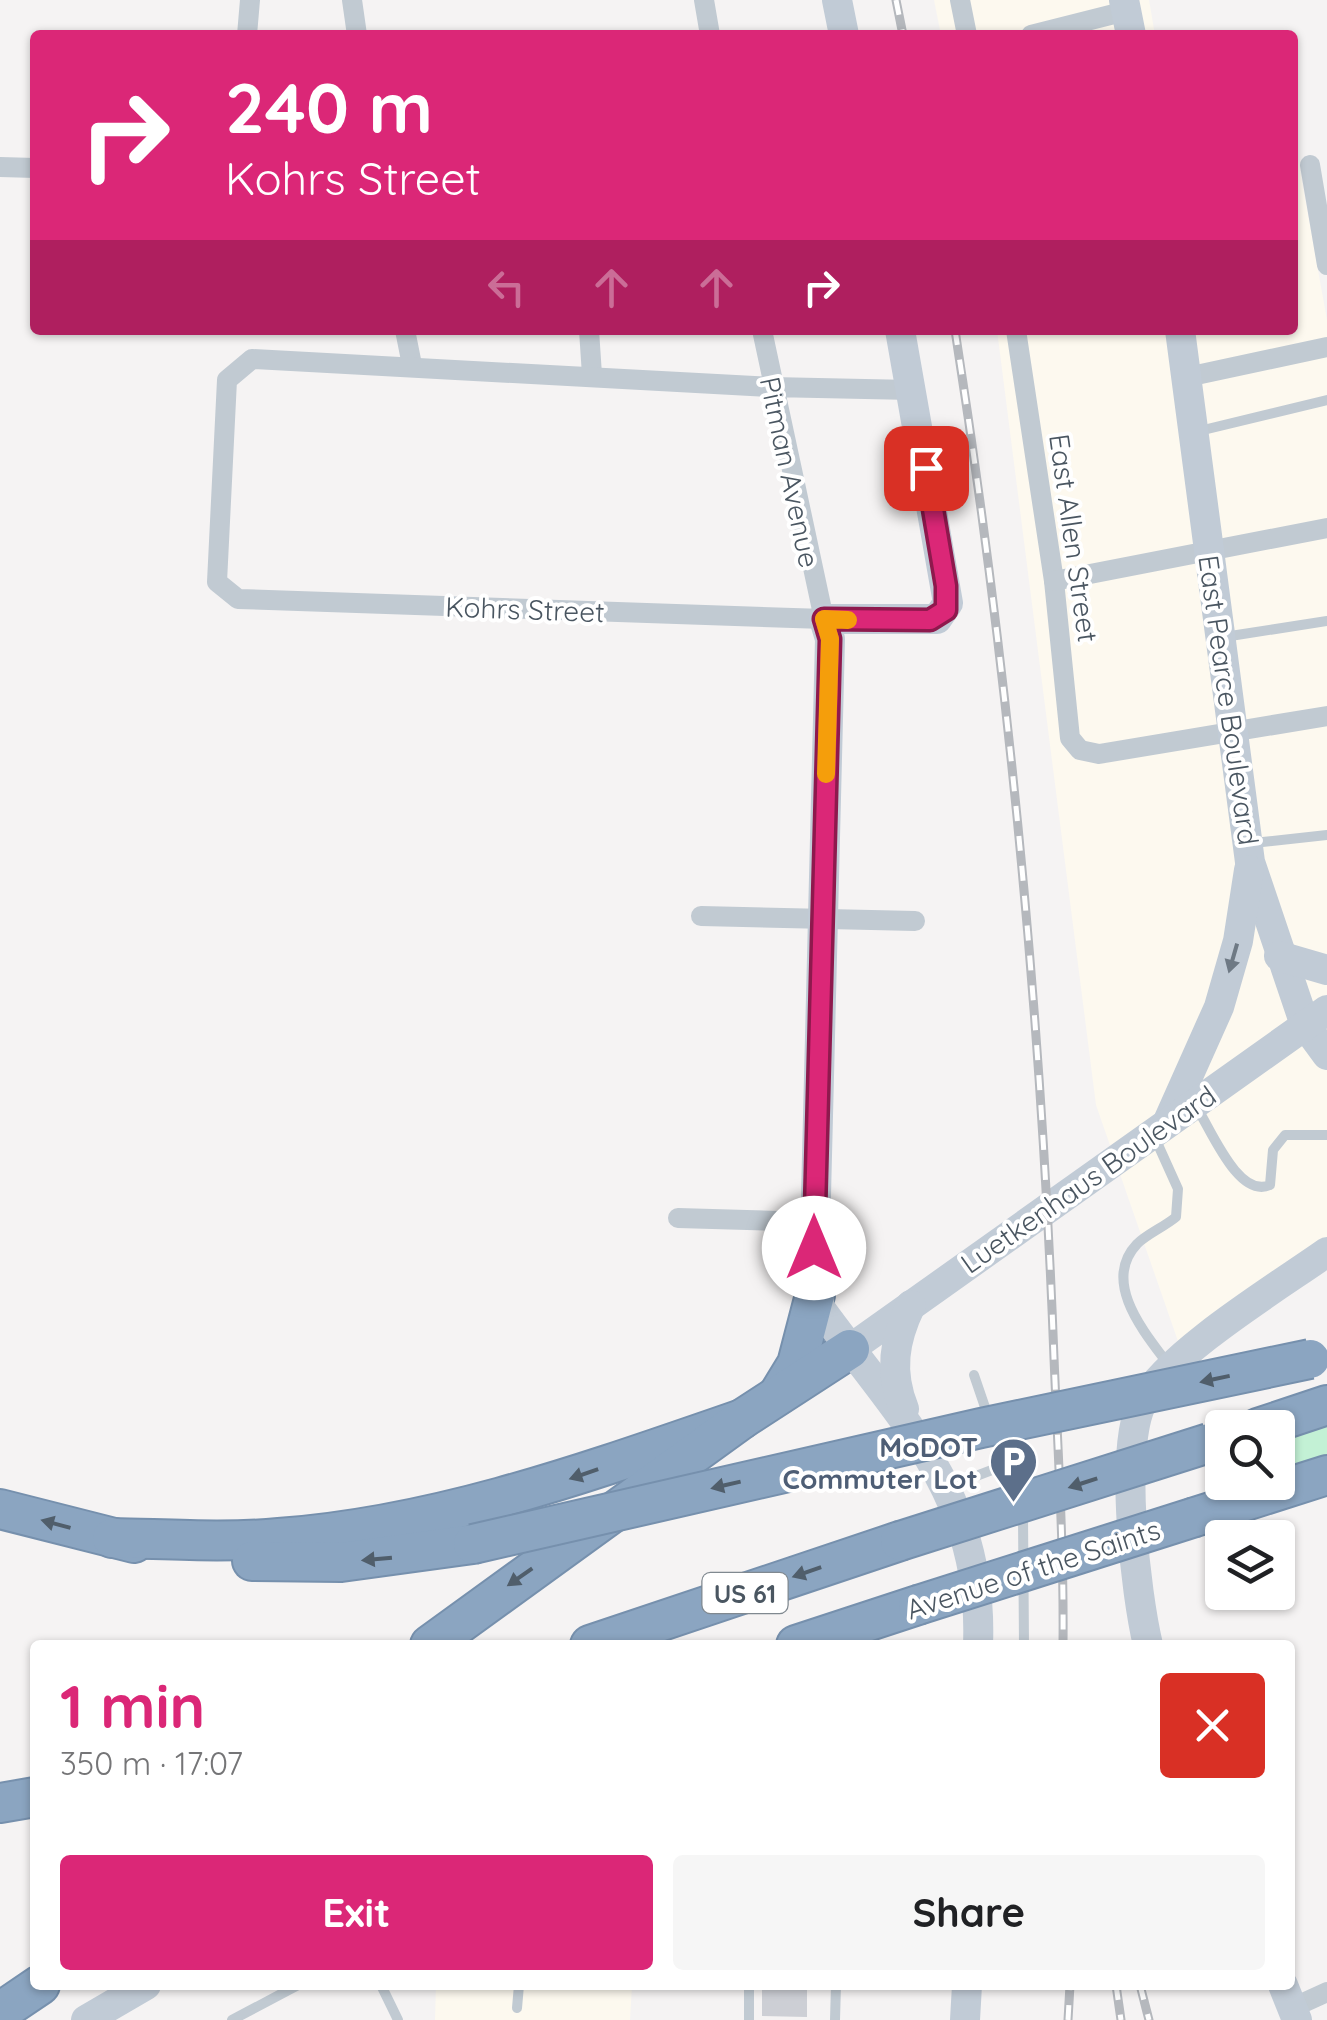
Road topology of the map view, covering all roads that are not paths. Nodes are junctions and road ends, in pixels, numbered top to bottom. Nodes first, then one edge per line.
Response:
1 (250, 0) edge
2 (352, 0) edge
3 (704, 0) edge
4 (837, 0) edge
5 (960, 0) edge
6 (1127, 15) edge
7 (248, 30) edge
8 (356, 30) edge
9 (709, 30) edge
10 (843, 30) edge
11 (966, 30) edge
12 (1055, 30) edge
13 (0, 167) edge
14 (1310, 167) edge
15 (30, 168) edge
16 (1327, 265) edge
17 (406, 335) edge
18 (589, 335) edge
19 (763, 335) edge
20 (901, 335) edge
21 (1017, 335) edge
22 (1181, 335) edge
23 (1327, 347) edge
24 (412, 366) junction
25 (592, 375) junction
26 (1187, 377) junction
27 (771, 388) junction
28 (912, 390) junction
29 (1327, 400) edge
30 (1194, 432) junction
31 (1327, 528) edge
32 (1210, 554) junction
33 (1054, 581) junction
34 (824, 619) junction
35 (1327, 621) edge
36 (1221, 637) junction
37 (1327, 716) edge
38 (1234, 729) junction
39 (1327, 836) edge
40 (1250, 852) junction
41 (701, 916) dead end
42 (822, 920) junction
43 (915, 921) dead end
44 (1278, 956) junction
45 (1327, 970) edge
46 (1316, 1018) edge
47 (1327, 1055) edge
48 (1172, 1119) junction
49 (1327, 1135) edge
50 (678, 1218) dead end
51 (813, 1222) junction
52 (1327, 1252) edge
53 (815, 1295) junction
54 (911, 1304) junction
55 (850, 1349) junction
56 (1319, 1357) edge
57 (1171, 1368) junction
58 (974, 1375) dead end
59 (777, 1397) junction
60 (1327, 1405) edge
61 (1295, 1416) edge
62 (742, 1420) junction
63 (914, 1435) junction
64 (1205, 1444) edge
65 (1005, 1465) junction
66 (1327, 1475) edge
67 (949, 1486) junction
68 (0, 1509) edge
69 (112, 1538) junction
70 (437, 1640) edge
71 (605, 1640) edge
72 (811, 1640) edge
73 (978, 1640) edge
74 (1024, 1640) edge
75 (1147, 1640) edge
76 (30, 1797) edge
77 (0, 1803) edge
78 (33, 1990) edge
79 (137, 1990) edge
80 (289, 1990) edge
81 (383, 1990) edge
82 (519, 1990) edge
83 (749, 1990) edge
84 (836, 1990) edge
85 (967, 1990) edge
86 (1327, 1992) edge
87 (1290, 2004) edge
88 (517, 2008) dead end
89 (0, 2012) edge
90 (86, 2020) edge
91 (232, 2020) edge
92 (398, 2020) edge
93 (750, 2020) edge
94 (835, 2020) edge
95 (965, 2020) edge

1 - 7 street
2 - 8 street
3 - 9 street
4 - 10 street
5 - 11 street
6 - 12 street
13 - 15 street
14 - 16 street
17 - 24 street
18 - 25 street
19 - 27 street, Pitman Avenue
20 - 28 street
21 - 33 street, East Allen Street
22 - 26 street, East Pearce Boulevard
23 - 26 street
24 - 25 street
24 - 34 street, Kohrs Street
25 - 27 street
26 - 30 street, East Pearce Boulevard
27 - 28 street
27 - 34 street, Pitman Avenue
28 - 34 street, Kohrs Street
29 - 30 lane
30 - 32 street, East Pearce Boulevard
31 - 32 street
32 - 33 street
32 - 36 street, East Pearce Boulevard
33 - 38 street, East Allen Street
34 - 42 street, Pitman Avenue
35 - 36 lane
36 - 38 street, East Pearce Boulevard
37 - 38 street
38 - 40 street, East Pearce Boulevard
39 - 40 lane
40 - 44 street, East Pearce Boulevard
40 -> 48 street
41 - 42 street
42 - 43 street
42 - 51 street, Pitman Avenue
44 - 45 street
44 - 46 street, East Pearce Boulevard
46 - 47 street, East Pearce Boulevard
46 - 48 street, Luetkenhaus Boulevard
48 - 49 lane
48 - 54 street, Luetkenhaus Boulevard
48 - 57 lane
50 - 51 street
51 - 53 street, Pitman Avenue
52 - 57 street
53 - 55 street
53 - 59 highway
54 - 55 street, Luetkenhaus Boulevard
54 - 63 street
55 - 59 highway
55 - 63 street
56 -> 69 highway, bridge
57 - 75 street
58 - 65 lane
59 - 62 highway
60 - 61 highway
62 -> 69 highway
62 -> 70 highway
63 - 67 street
64 -> 71 highway, US 61, bridge
65 - 67 lane
65 - 74 lane
66 - 72 highway, Avenue of the Saints / US 61, bridge
67 - 73 street
69 -> 68 highway
76 - 77 highway
78 - 89 highway
79 - 90 street
80 - 91 lane
81 - 92 lane
82 - 88 lane
83 - 93 lane
84 - 94 lane
85 - 95 street
86 - 87 street

